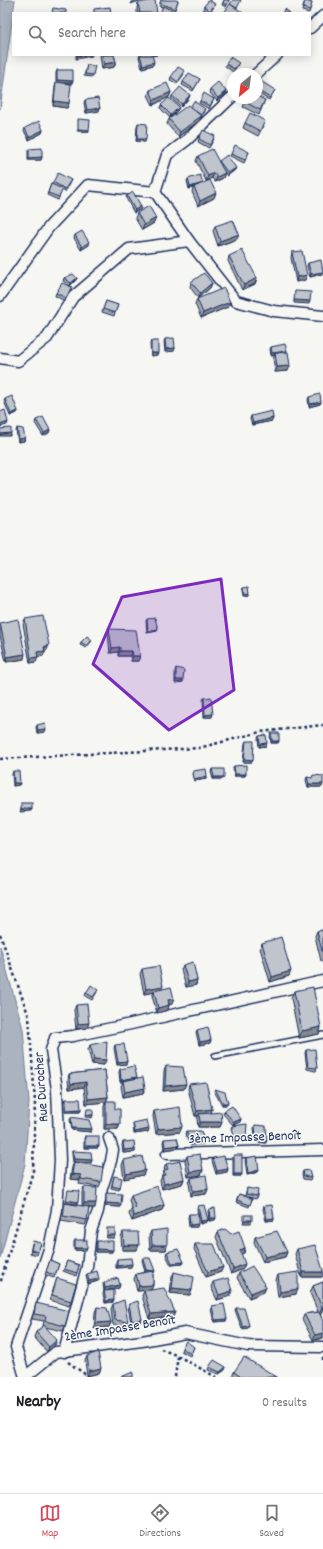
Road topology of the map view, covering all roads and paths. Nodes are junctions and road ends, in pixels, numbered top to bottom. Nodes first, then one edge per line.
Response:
1 (323, 16) edge
2 (311, 27) edge
3 (276, 56) edge
4 (263, 68) edge
5 (227, 102) edge
6 (155, 192) junction
7 (189, 241) junction
8 (0, 296) edge
9 (323, 316) edge
10 (0, 358) edge
11 (323, 725) edge
12 (0, 759) edge
13 (0, 934) edge
14 (323, 981) edge
15 (323, 1036) edge
16 (215, 1056) dead end
17 (109, 1138) dead end
18 (323, 1150) edge
19 (167, 1154) dead end
20 (0, 1284) edge
21 (142, 1341) junction
22 (323, 1347) edge
23 (60, 1352) junction
24 (178, 1356) junction
25 (25, 1377) edge
26 (89, 1377) edge
27 (175, 1377) edge
28 (216, 1377) edge

1 - 2 street
3 - 4 street
5 - 6 street
6 - 7 street
6 - 8 street
7 - 9 street
7 - 10 street
11 - 12 path
13 - 20 path
14 - 25 street, Rue Durocher
15 - 16 lane
17 - 23 street
18 - 19 street, 3ème Impasse Benoît
21 - 22 street, 2ème Impasse Benoît
21 - 23 street, 2ème Impasse Benoît
21 - 24 path
23 - 25 street, 2ème Impasse Benoît
23 - 26 path
24 - 27 path
24 - 28 path

